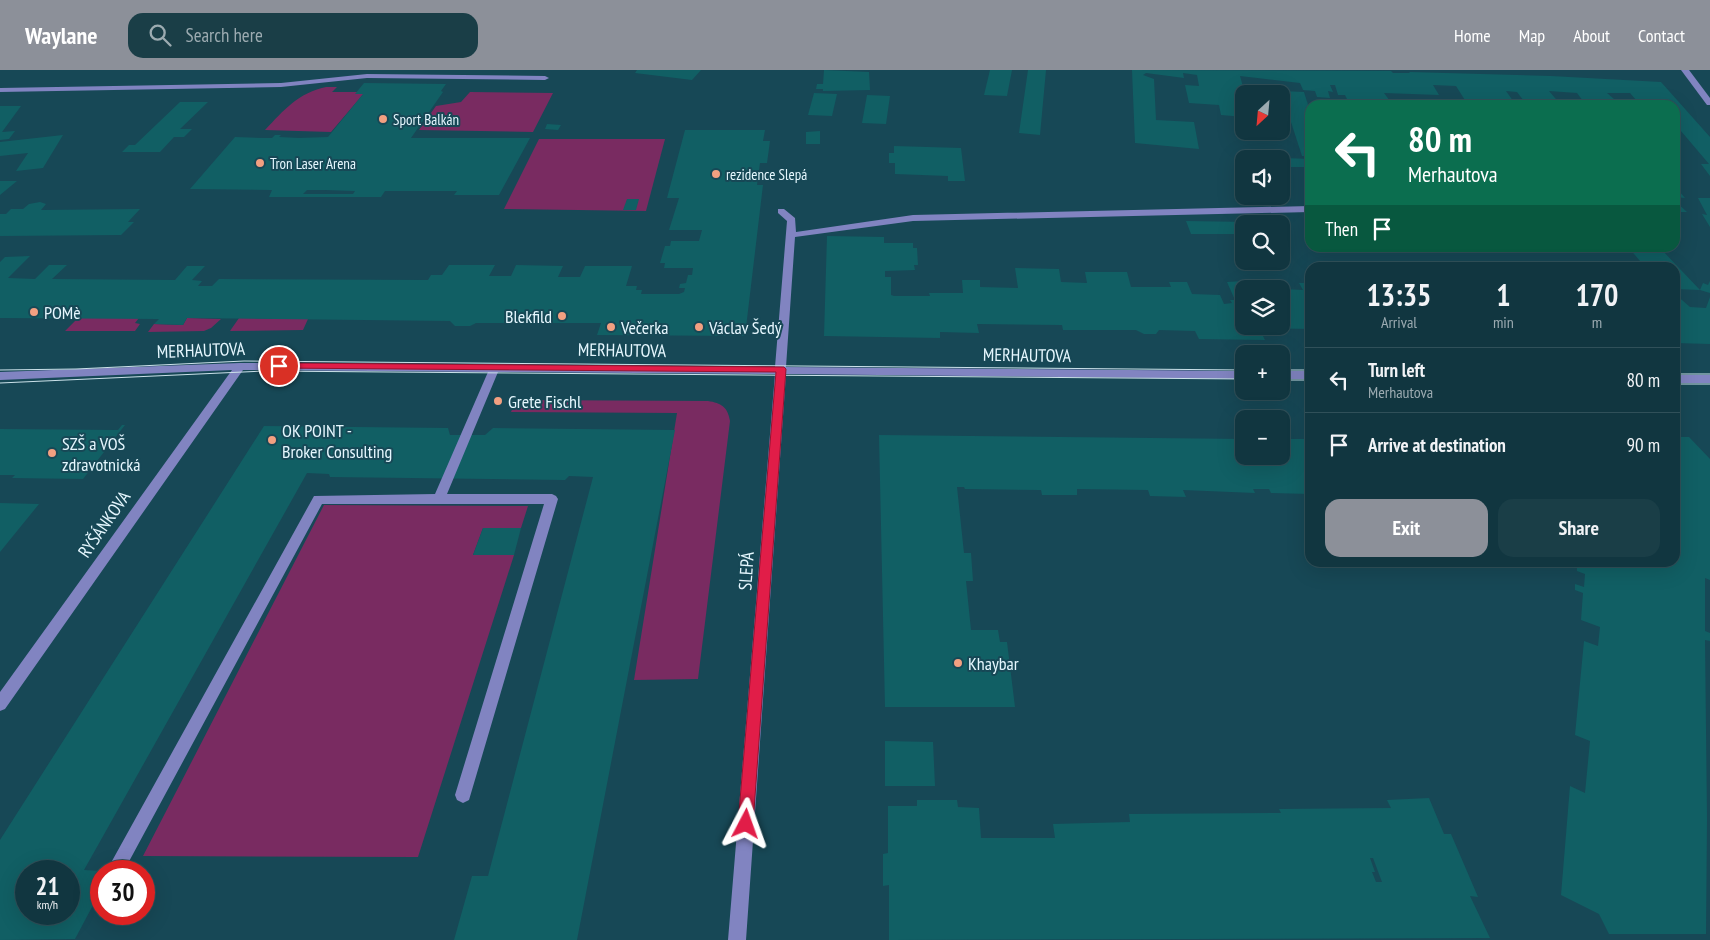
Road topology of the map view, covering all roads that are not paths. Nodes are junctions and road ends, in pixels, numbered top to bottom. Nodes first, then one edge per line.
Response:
1 (1685, 70) edge
2 (545, 78) dead end
3 (0, 90) edge
4 (1710, 103) edge
5 (1305, 209) edge
6 (781, 212) dead end
7 (791, 235) junction
8 (240, 366) junction
9 (495, 367) junction
10 (781, 369) junction
11 (1235, 374) edge
12 (1290, 375) edge
13 (1305, 375) edge
14 (0, 376) edge
15 (1680, 379) edge
16 (1710, 379) edge
17 (439, 499) junction
18 (0, 704) edge
19 (463, 795) dead end
20 (121, 860) edge
21 (737, 940) edge

1 - 4 street
2 - 3 street
5 - 7 street
6 - 7 street, SLEPÁ
7 - 10 street, SLEPÁ
8 - 9 street, MERHAUTOVA
8 - 14 street, MERHAUTOVA
8 - 18 street, RYŠÁNKOVA
9 - 10 street, MERHAUTOVA
9 - 17 street
10 - 11 street, MERHAUTOVA
10 - 21 street, SLEPÁ
12 - 13 street
15 - 16 street
17 - 19 street
17 - 20 street

